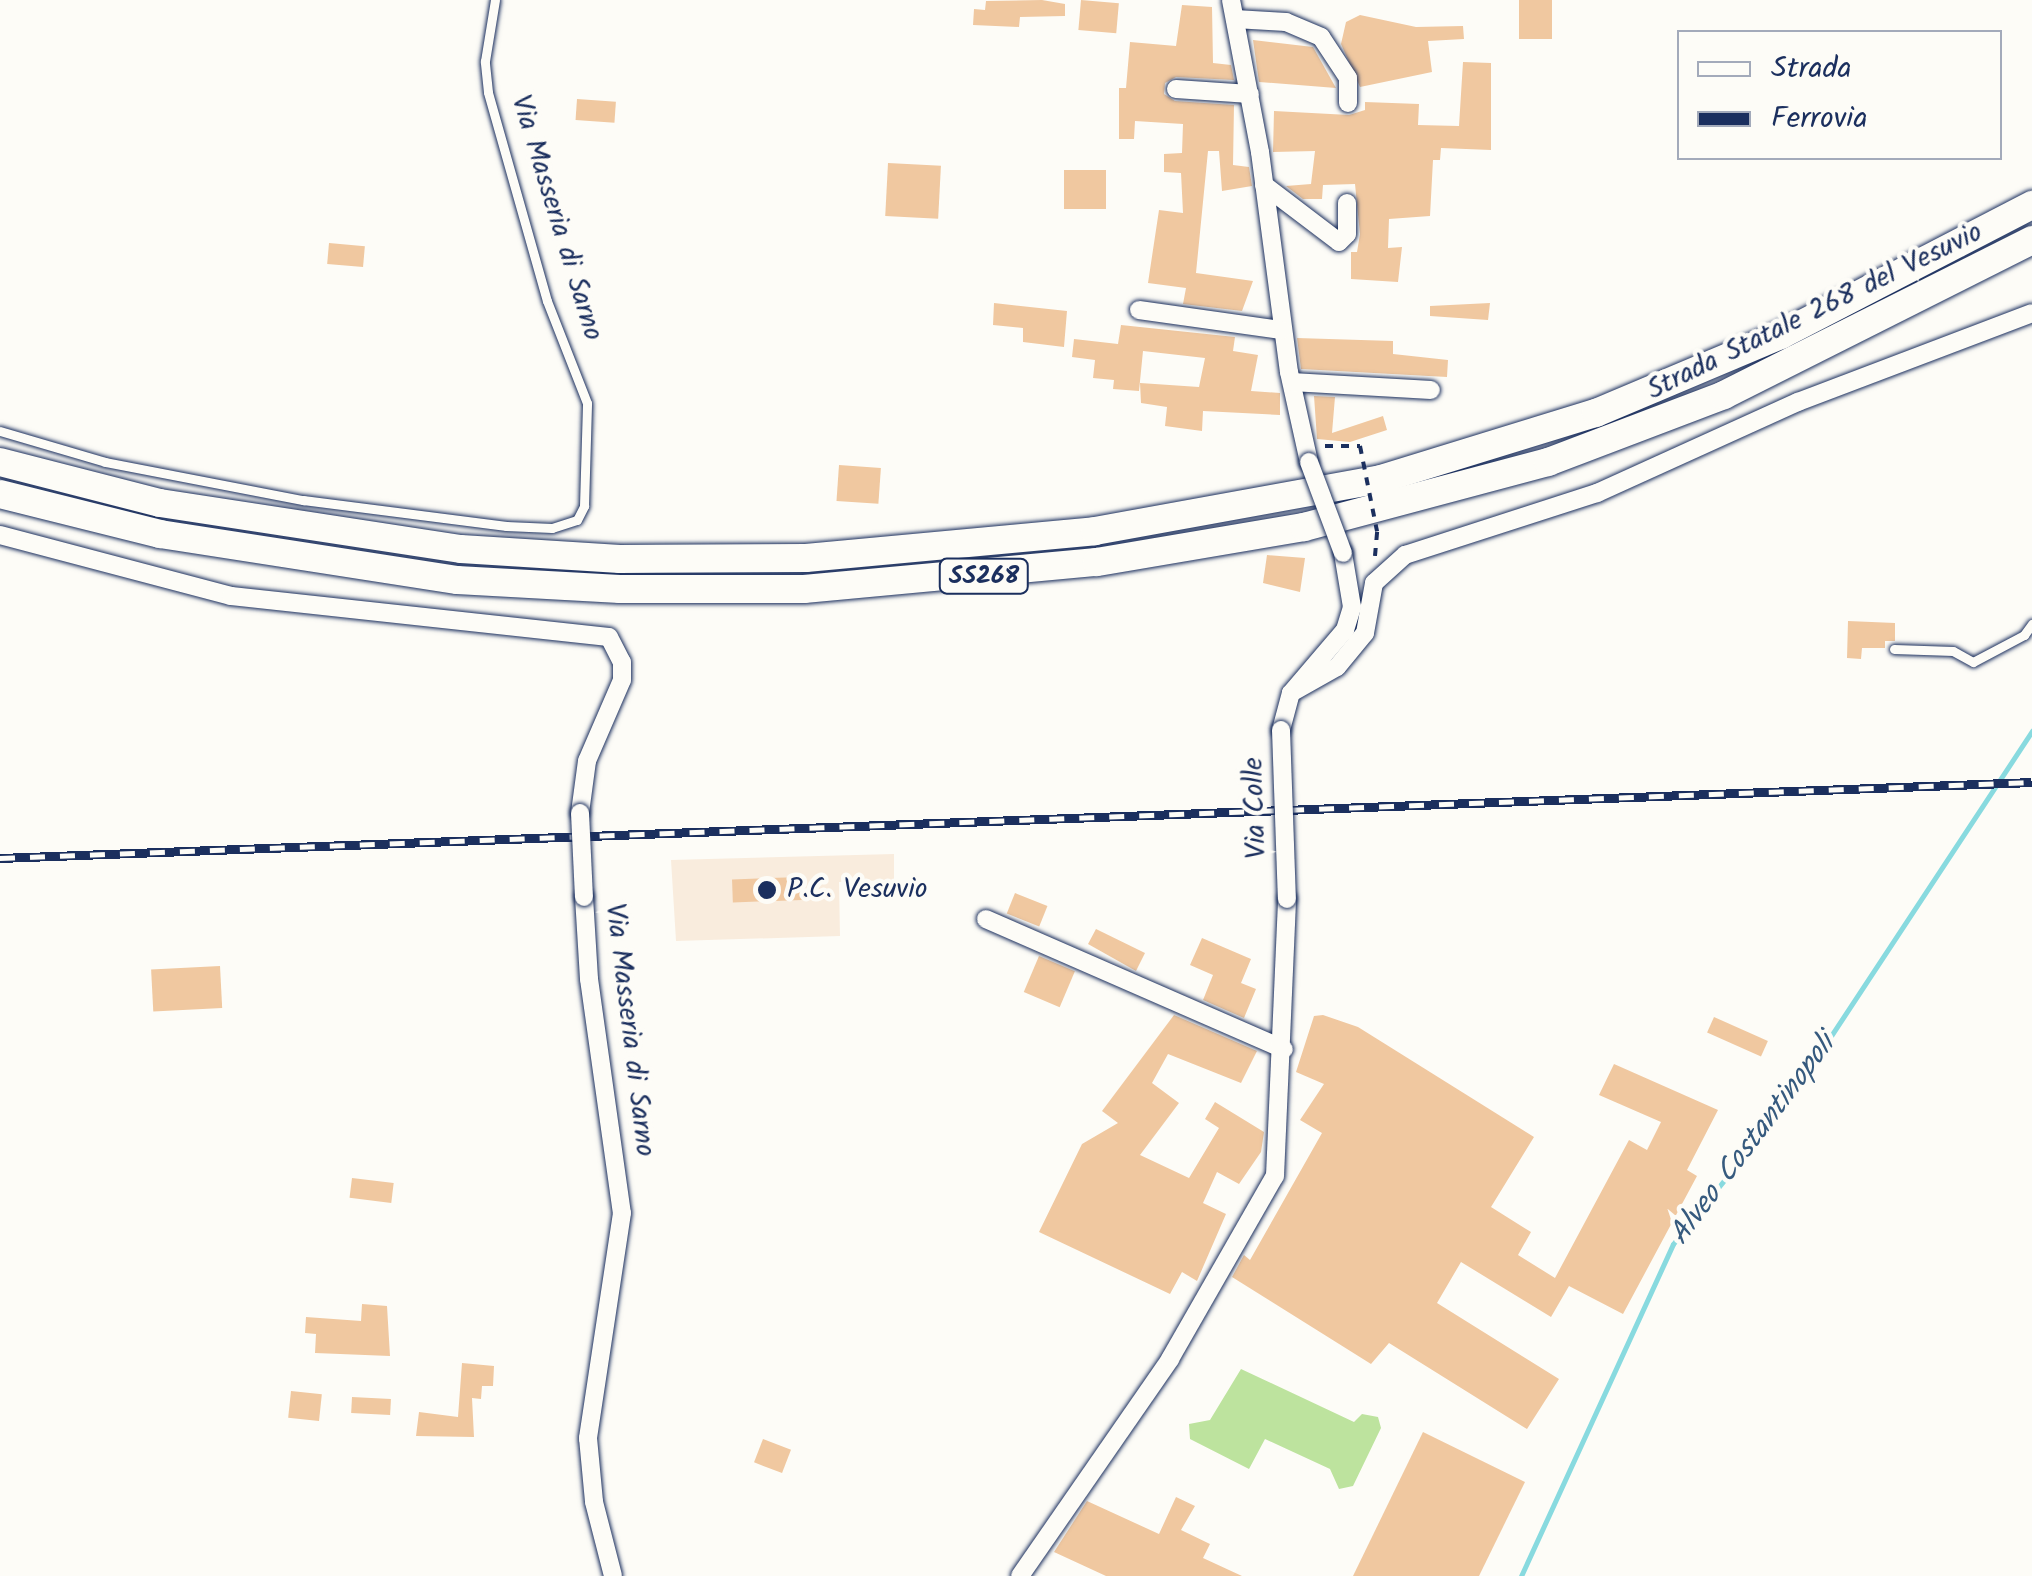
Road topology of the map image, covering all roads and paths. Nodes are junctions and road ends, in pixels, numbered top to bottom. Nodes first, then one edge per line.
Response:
1 (496, 0) edge
2 (1233, 9) edge
3 (1176, 89) dead end
4 (1250, 94) junction
5 (1348, 103) dead end
6 (1264, 185) junction
7 (1347, 203) dead end
8 (2032, 206) edge
9 (2032, 240) edge
10 (1139, 310) dead end
11 (2032, 314) edge
12 (1282, 330) junction
13 (1292, 382) junction
14 (1431, 390) dead end
15 (0, 431) edge
16 (1307, 454) junction
17 (0, 462) edge
18 (0, 494) edge
19 (1378, 531) dead end
20 (0, 535) edge
21 (2032, 624) edge
22 (1894, 649) dead end
23 (1291, 693) junction
24 (986, 918) dead end
25 (1284, 1048) junction
26 (613, 1576) edge
27 (1020, 1576) edge

1 - 15 lane, Via Masseria di Sarno
2 - 4 street, Via Colle
2 - 5 street
3 - 4 street
4 - 6 street, Via Colle
6 - 7 street
6 - 12 street, Via Colle
8 - 17 highway, Strada Statale 268 del Vesuvio / SS268
9 - 18 highway, Strada Statale 268 del Vesuvio / SS268
10 - 12 street
11 - 23 street
12 - 13 street, Via Colle
13 - 14 street
13 - 16 street, Via Colle
16 - 19 path, bridge
16 - 23 street, Via Colle, bridge
20 - 26 street, Via Masseria di Sarno, bridge
21 - 22 lane
23 - 25 street, Via Colle, bridge
24 - 25 street
25 - 27 street, Via Colle

